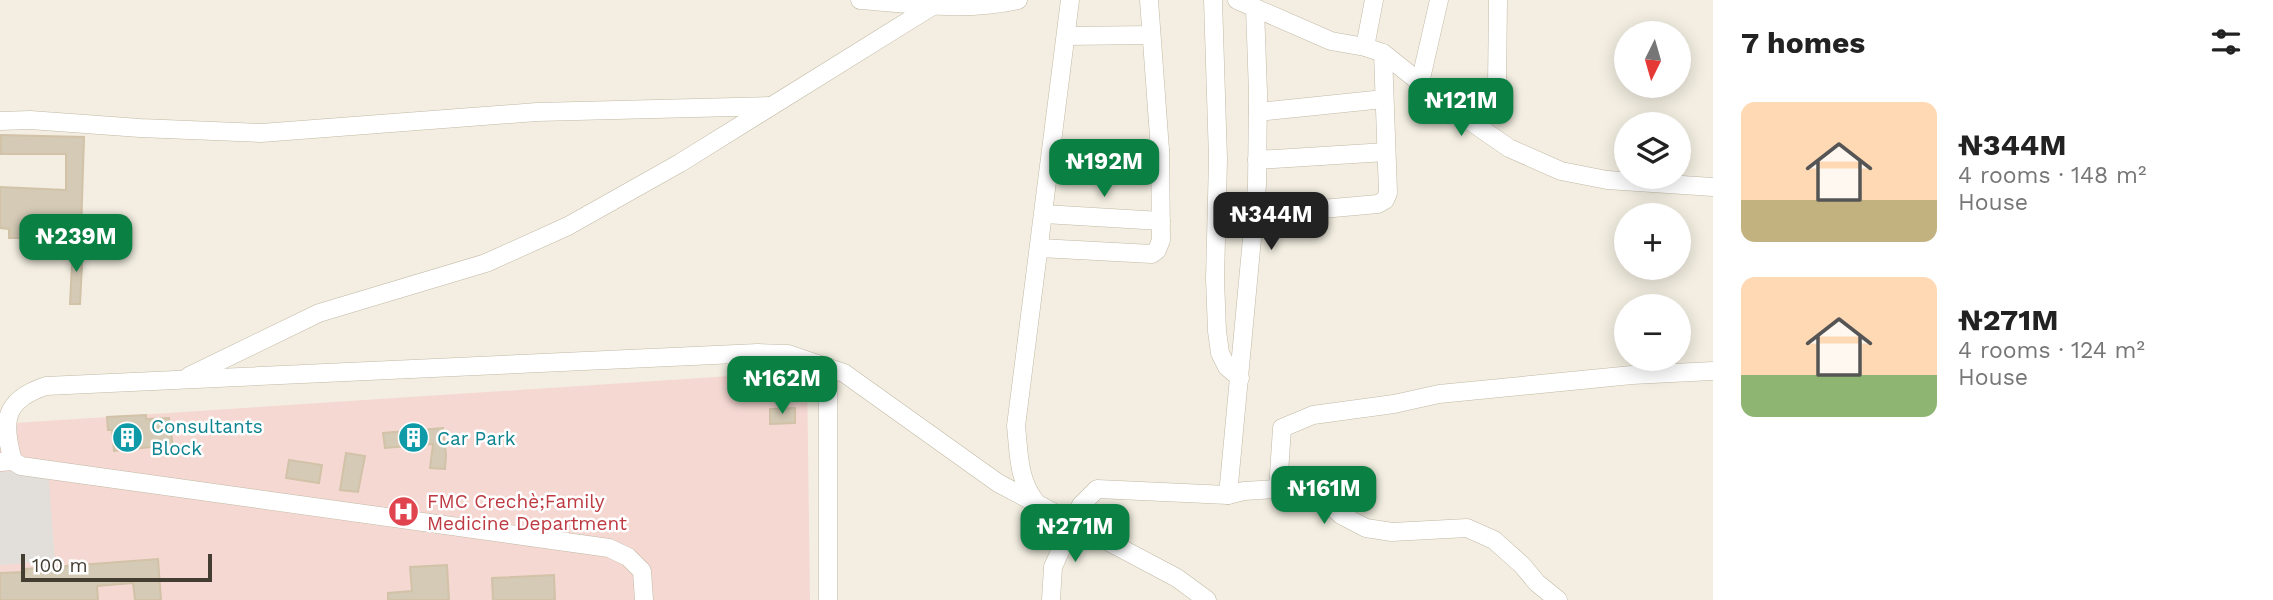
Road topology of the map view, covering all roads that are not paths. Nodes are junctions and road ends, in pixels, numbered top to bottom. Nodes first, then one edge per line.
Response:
1 (860, 0) edge
2 (1018, 0) edge
3 (1070, 0) edge
4 (1149, 0) edge
5 (1213, 0) edge
6 (1237, 0) edge
7 (1374, 0) edge
8 (1439, 0) edge
9 (1499, 0) edge
10 (934, 5) junction
11 (1255, 8) junction
12 (1151, 35) junction
13 (1066, 36) junction
14 (1365, 47) junction
15 (1382, 53) junction
16 (1420, 83) junction
17 (1497, 85) dead end
18 (1384, 99) junction
19 (774, 106) junction
20 (1258, 112) junction
21 (0, 121) edge
22 (1160, 150) junction
23 (1386, 152) junction
24 (1052, 156) junction
25 (1257, 160) junction
26 (1713, 187) edge
27 (1044, 214) junction
28 (1255, 215) junction
29 (1161, 221) junction
30 (1040, 248) junction
31 (828, 367) junction
32 (1713, 371) edge
33 (1240, 378) junction
34 (181, 380) junction
35 (3, 421) edge
36 (7, 462) edge
37 (1278, 489) junction
38 (1228, 495) junction
39 (1037, 504) junction
40 (1073, 522) junction
41 (644, 600) edge
42 (828, 600) edge
43 (1051, 600) edge
44 (1207, 600) edge
45 (1558, 600) edge

1 - 10 street
2 - 10 street
3 - 13 street
4 - 12 street
5 - 33 street
6 - 11 street
7 - 14 street
8 - 16 street
9 - 17 street
10 - 19 street
11 - 14 street
11 - 20 street
12 - 13 street
12 - 22 street
13 - 24 street
14 - 15 street
15 - 16 street
15 - 18 street
16 - 26 street
18 - 20 street
18 - 23 street
19 - 21 street
19 - 34 street
20 - 25 street
22 - 24 street
22 - 29 street
23 - 25 street
23 - 28 street
24 - 27 street
25 - 28 street
27 - 29 street
27 - 30 street
28 - 33 street
29 - 30 street
30 - 39 street
31 - 34 street
31 - 39 street
31 - 42 street
32 - 37 street
33 - 38 street
34 - 35 street
35 - 36 street
36 - 41 street
37 - 38 street
37 - 45 street
38 - 40 street
39 - 40 street
40 - 43 street
40 - 44 street

